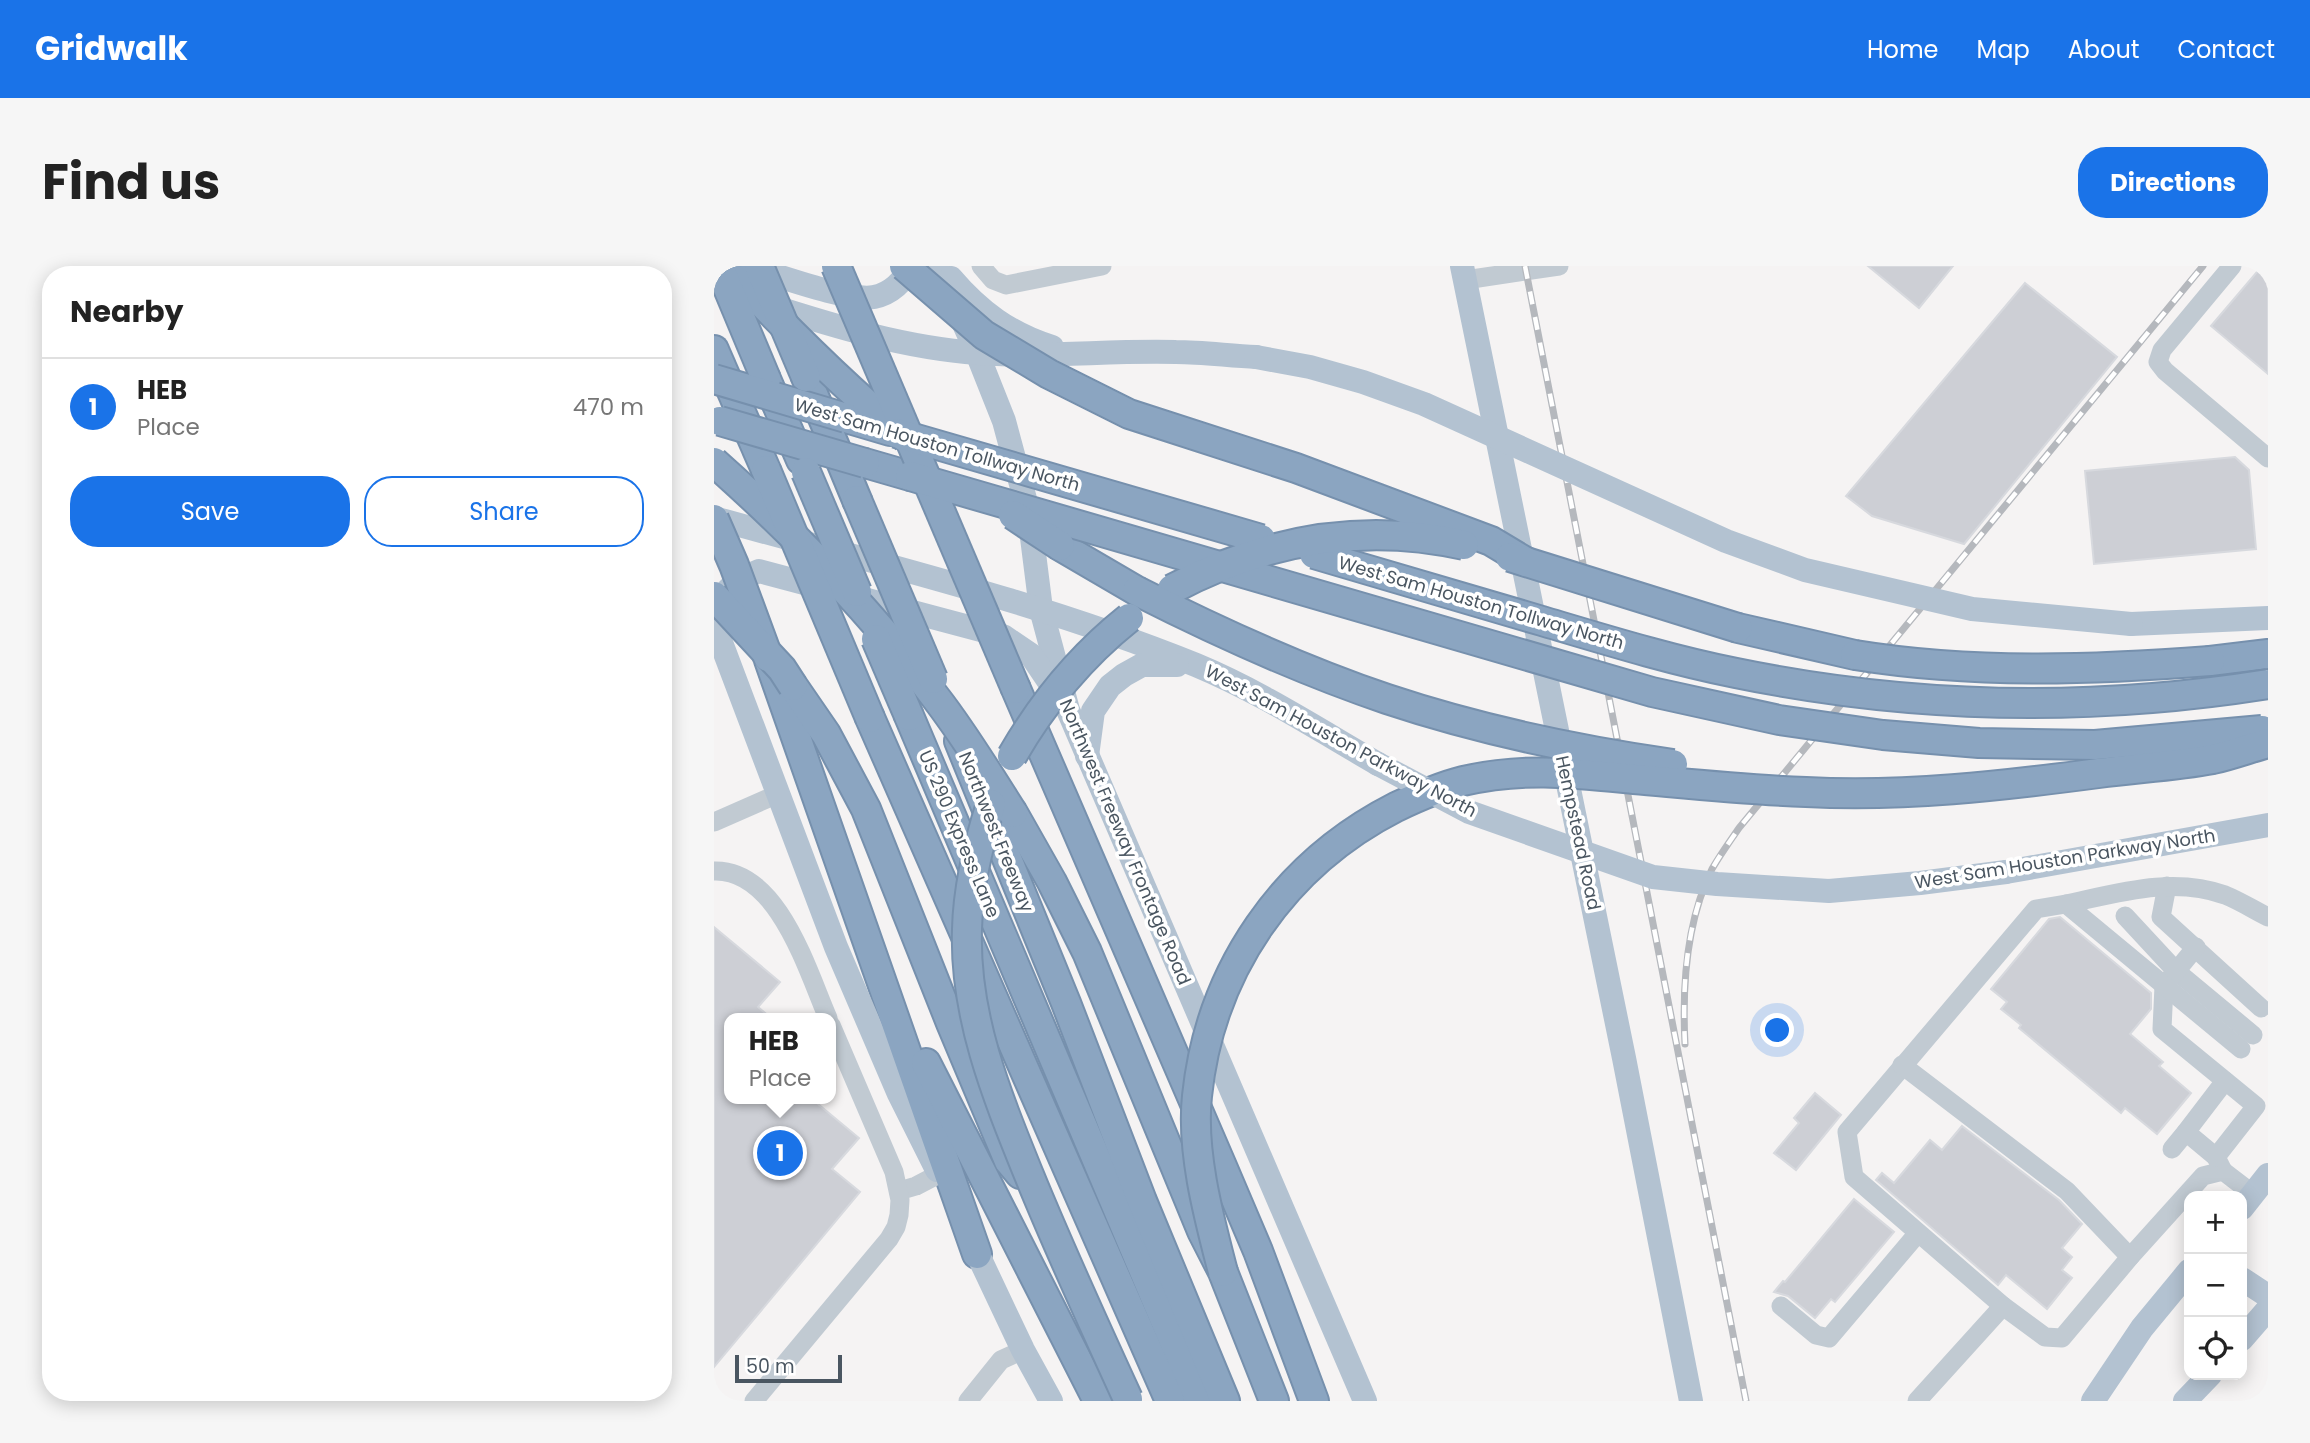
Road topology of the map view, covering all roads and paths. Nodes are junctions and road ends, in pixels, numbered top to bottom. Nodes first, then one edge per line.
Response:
1 (719, 266) edge
2 (727, 266) edge
3 (746, 266) edge
4 (759, 266) edge
5 (836, 266) edge
6 (904, 266) edge
7 (910, 266) edge
8 (939, 266) edge
9 (981, 266) edge
10 (1102, 266) edge
11 (1559, 266) edge
12 (2232, 266) edge
13 (1027, 273) edge
14 (1463, 273) edge
15 (714, 288) edge
16 (714, 350) edge
17 (977, 353) junction
18 (1076, 355) junction
19 (714, 379) edge
20 (714, 419) edge
21 (2268, 457) edge
22 (714, 462) edge
23 (714, 518) edge
24 (1526, 562) junction
25 (714, 596) edge
26 (1041, 609) junction
27 (2268, 618) edge
28 (715, 627) edge
29 (2268, 654) edge
30 (1198, 666) junction
31 (2268, 684) edge
32 (1068, 710) junction
33 (2268, 729) edge
34 (2268, 743) edge
35 (1087, 757) junction
36 (2099, 773) junction
37 (778, 794) junction
38 (714, 822) edge
39 (2268, 825) edge
40 (714, 871) edge
41 (2167, 887) junction
42 (2066, 904) junction
43 (2125, 916) dead end
44 (2268, 917) edge
45 (2196, 947) junction
46 (879, 970) junction
47 (2170, 979) junction
48 (2261, 1008) dead end
49 (826, 1013) edge
50 (836, 1036) edge
51 (2247, 1042) dead end
52 (1902, 1065) junction
53 (2225, 1081) junction
54 (2186, 1132) junction
55 (2172, 1149) dead end
56 (2220, 1164) junction
57 (939, 1174) junction
58 (899, 1191) junction
59 (2254, 1192) edge
60 (1037, 1195) junction
61 (1918, 1233) junction
62 (1258, 1251) junction
63 (977, 1254) junction
64 (2130, 1257) junction
65 (1223, 1272) junction
66 (2184, 1277) edge
67 (2247, 1282) edge
68 (2268, 1296) edge
69 (2003, 1306) junction
70 (1781, 1307) dead end
71 (2268, 1309) edge
72 (2247, 1333) edge
73 (1023, 1350) junction
74 (2205, 1380) edge
75 (1129, 1400) edge
76 (754, 1401) edge
77 (968, 1401) edge
78 (1051, 1401) edge
79 (1098, 1401) edge
80 (1170, 1401) edge
81 (1199, 1401) edge
82 (1225, 1401) edge
83 (1274, 1401) edge
84 (1314, 1401) edge
85 (1335, 1401) edge
86 (1365, 1401) edge
87 (1691, 1401) edge
88 (1917, 1401) edge
89 (2093, 1401) edge
90 (2185, 1401) edge

1 - 81 highway, US 290 Express Lane, bridge
2 - 36 highway, bridge
3 - 7 main road
4 - 82 highway, Northwest Freeway, bridge
5 - 62 highway, bridge
6 - 24 highway, bridge
8 - 17 main road, Northwest Freeway Frontage Road
8 - 18 main road
9 - 13 street
10 - 13 street
11 - 14 street
12 - 21 street
14 - 87 main road, Hempstead Road
15 - 17 main road
16 - 80 highway, bridge
17 - 18 main road
17 - 26 main road, Northwest Freeway Frontage Road
18 - 27 main road, bridge
19 - 31 highway, West Sam Houston Tollway North, bridge
20 - 33 highway, West Sam Houston Tollway North, bridge
22 - 65 highway, bridge
23 - 26 main road, West Sam Houston Parkway North
23 - 46 highway, bridge
24 - 29 highway, bridge
24 - 60 highway, bridge
25 - 60 highway, bridge
26 - 30 main road, West Sam Houston Parkway North
26 - 32 main road, Northwest Freeway Frontage Road
28 - 32 main road
28 - 37 main road
30 - 35 main road
30 - 39 main road, West Sam Houston Parkway North, bridge
32 - 35 main road, Northwest Freeway Frontage Road
34 - 36 highway, bridge
35 - 86 main road, Northwest Freeway Frontage Road
36 - 65 highway, bridge
37 - 38 street
37 - 57 main road
40 - 49 street
41 - 42 street
41 - 44 street
41 - 45 street
42 - 47 street
42 - 52 street
43 - 47 street
45 - 47 street
45 - 48 street
46 - 63 highway
46 - 79 highway
47 - 51 street
47 - 53 street
50 - 58 street
52 - 61 street
52 - 64 street
53 - 54 street
53 - 56 street
54 - 55 street
54 - 56 street
56 - 59 street
56 - 64 street
57 - 58 street
57 - 63 main road
58 - 76 street
60 - 75 highway, bridge
61 - 69 street
61 - 70 street
62 - 84 highway
62 - 85 highway
63 - 73 main road
64 - 69 street
65 - 83 highway
66 - 89 main road
67 - 68 main road
69 - 88 street
71 - 72 main road
73 - 77 street
73 - 78 main road
74 - 90 main road

